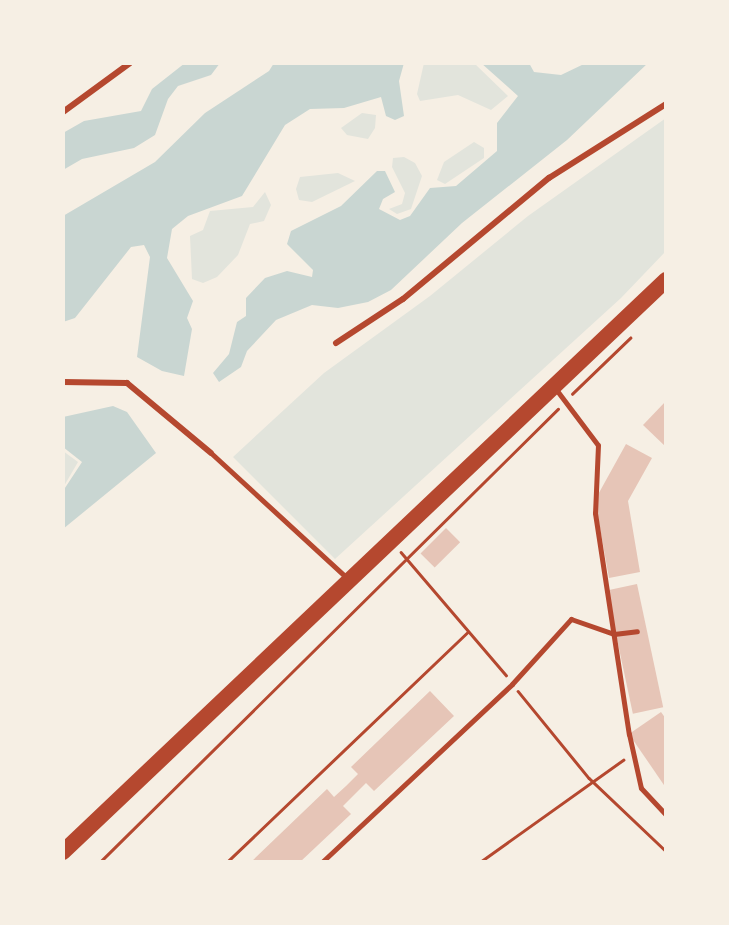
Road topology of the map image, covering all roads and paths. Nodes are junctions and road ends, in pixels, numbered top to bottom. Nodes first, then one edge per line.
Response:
1 (130, 63) edge
2 (666, 104) edge
3 (63, 112) edge
4 (666, 281) edge
5 (636, 333) dead end
6 (336, 343) dead end
7 (63, 382) edge
8 (552, 385) junction
9 (566, 401) junction
10 (211, 453) joint
11 (393, 537) junction
12 (405, 558) junction
13 (348, 579) junction
14 (637, 631) dead end
15 (467, 633) junction
16 (614, 634) junction
17 (512, 684) junction
18 (634, 754) junction
19 (591, 780) junction
20 (666, 815) edge
21 (666, 851) edge
22 (63, 852) edge
23 (100, 862) edge
24 (227, 862) edge
25 (322, 862) edge
26 (481, 862) edge

1 - 3 street
2 - 6 street
4 - 8 main road
5 - 9 path
7 - 10 street
8 - 9 lane
8 - 11 main road
9 - 12 path
9 - 16 lane
10 - 13 lane
11 - 12 path
11 - 13 main road
12 - 15 path
12 - 23 path
13 - 22 main road
14 - 16 lane
15 - 17 path
15 - 24 path
16 - 17 lane
16 - 18 lane
17 - 19 path
17 - 25 lane
18 - 19 path
18 - 20 lane
19 - 21 path
19 - 26 path

